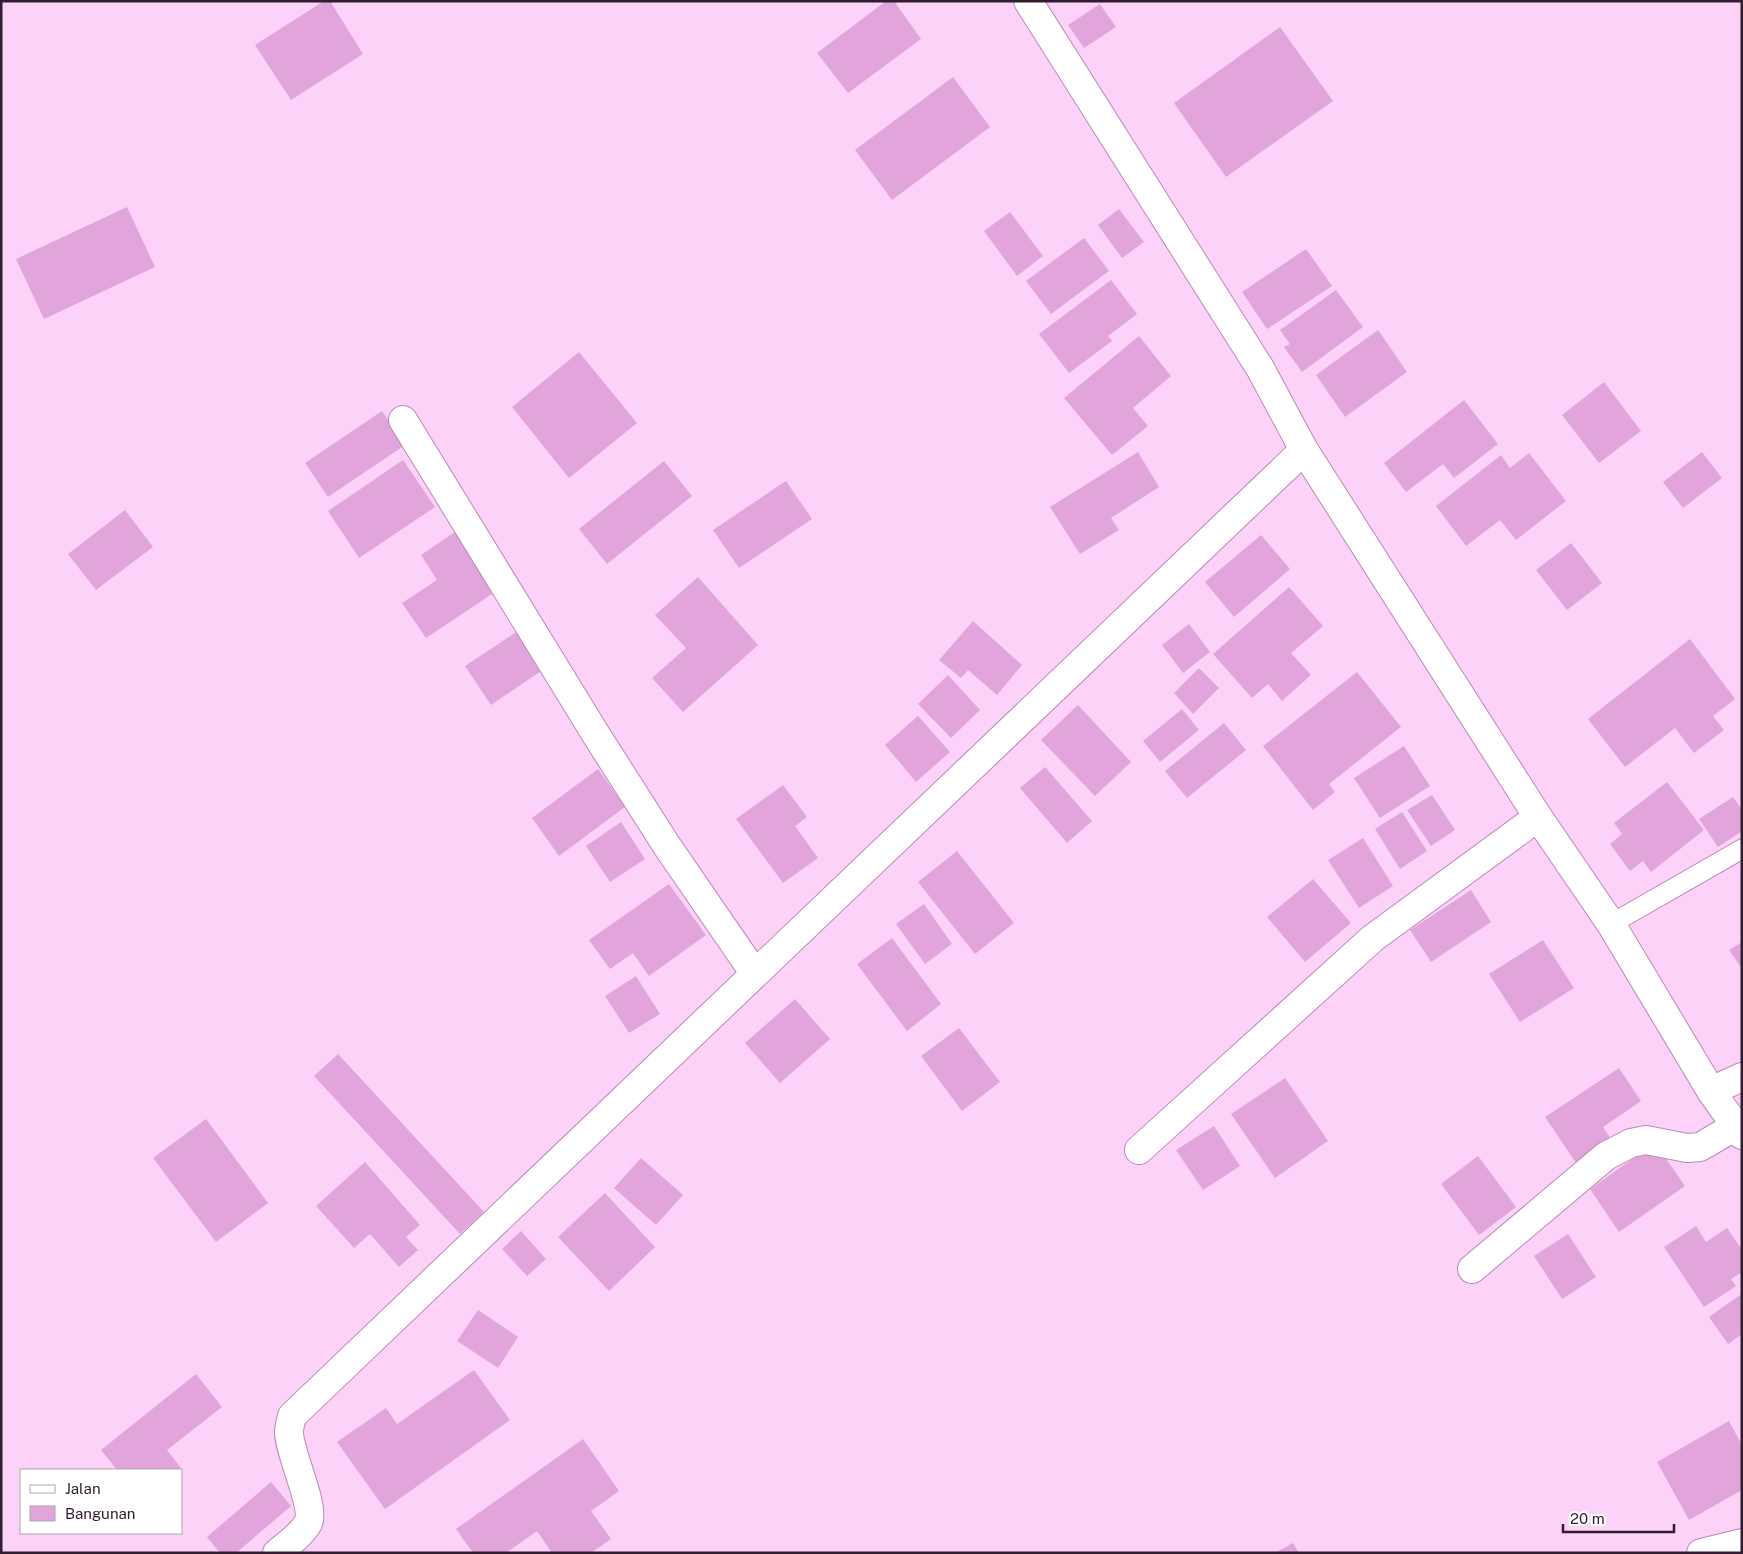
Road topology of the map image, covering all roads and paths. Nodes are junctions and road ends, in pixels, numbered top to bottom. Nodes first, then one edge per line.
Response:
1 (1028, 1) edge
2 (404, 420) dead end
3 (1304, 450) junction
4 (1538, 817) junction
5 (1742, 848) edge
6 (1611, 924) junction
7 (755, 974) junction
8 (1742, 1076) edge
9 (1711, 1091) junction
10 (1739, 1130) edge
11 (1139, 1150) dead end
12 (1472, 1269) dead end
13 (1742, 1543) edge
14 (277, 1553) edge
15 (1702, 1553) edge

1 - 3 street
2 - 7 street
3 - 4 street
3 - 7 street
4 - 6 street
4 - 11 street
5 - 6 lane
6 - 9 street
7 - 14 street
8 - 9 street
9 - 10 street
10 - 12 street
13 - 15 street

